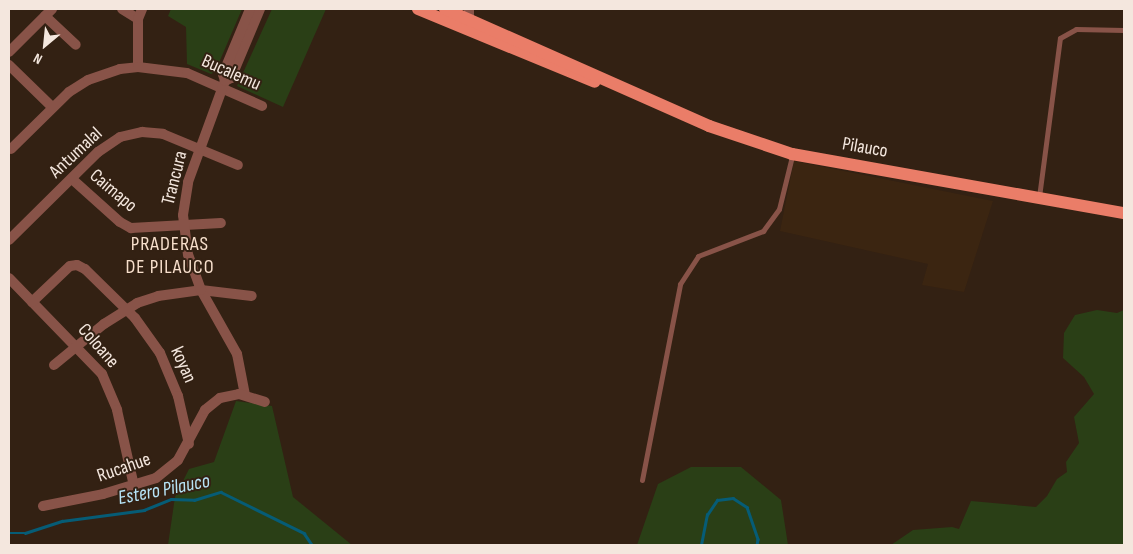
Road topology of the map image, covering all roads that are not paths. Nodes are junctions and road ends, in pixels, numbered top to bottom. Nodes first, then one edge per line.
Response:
1 (122, 9) edge
2 (142, 9) edge
3 (250, 9) edge
4 (260, 9) edge
5 (418, 9) edge
6 (445, 9) edge
7 (48, 12) edge
8 (469, 14) edge
9 (138, 19) junction
10 (1124, 30) edge
11 (76, 45) dead end
12 (9, 52) edge
13 (9, 65) edge
14 (138, 67) junction
15 (224, 84) junction
16 (610, 84) junction
17 (262, 106) dead end
18 (52, 107) junction
19 (11, 149) dead end
20 (200, 149) junction
21 (792, 154) junction
22 (238, 165) dead end
23 (72, 179) junction
24 (1039, 200) junction
25 (1124, 212) edge
26 (221, 223) dead end
27 (183, 226) junction
28 (9, 240) edge
29 (9, 278) edge
30 (201, 290) junction
31 (252, 296) dead end
32 (32, 302) junction
33 (127, 310) junction
34 (76, 345) junction
35 (54, 365) dead end
36 (245, 395) junction
37 (265, 402) dead end
38 (189, 444) junction
39 (642, 480) dead end
40 (134, 486) junction
41 (43, 506) dead end

1 - 9 street
2 - 9 street
3 - 15 street, Trancura
4 - 15 street, Trancura
5 - 16 main road, Pilauco
6 - 8 main road, Pilauco
7 - 11 street
7 - 12 street
8 - 16 main road, Pilauco
9 - 14 street
10 - 24 lane
13 - 18 street
14 - 15 street, Bucalemu
14 - 18 street, Bucalemu
15 - 17 street, Bucalemu
15 - 20 street, Trancura
16 - 21 main road, Pilauco
18 - 19 street, Bucalemu
20 - 22 street, Antumalal
20 - 23 street, Antumalal
20 - 27 street, Trancura
21 - 24 main road, Pilauco
21 - 39 lane
23 - 27 street, Caimapo
23 - 28 street, Antumalal
24 - 25 main road, Pilauco
26 - 27 street, Caimapo
27 - 30 street, Trancura
29 - 32 street, Coloane
30 - 31 street
30 - 33 street
30 - 36 street, Trancura
32 - 33 street, koyan
32 - 34 street, Coloane
33 - 34 street
33 - 38 street, koyan
34 - 35 street
34 - 40 street, Coloane
36 - 37 street, Rucahue
36 - 38 street, Rucahue
38 - 40 street, Rucahue
40 - 41 street, Rucahue

